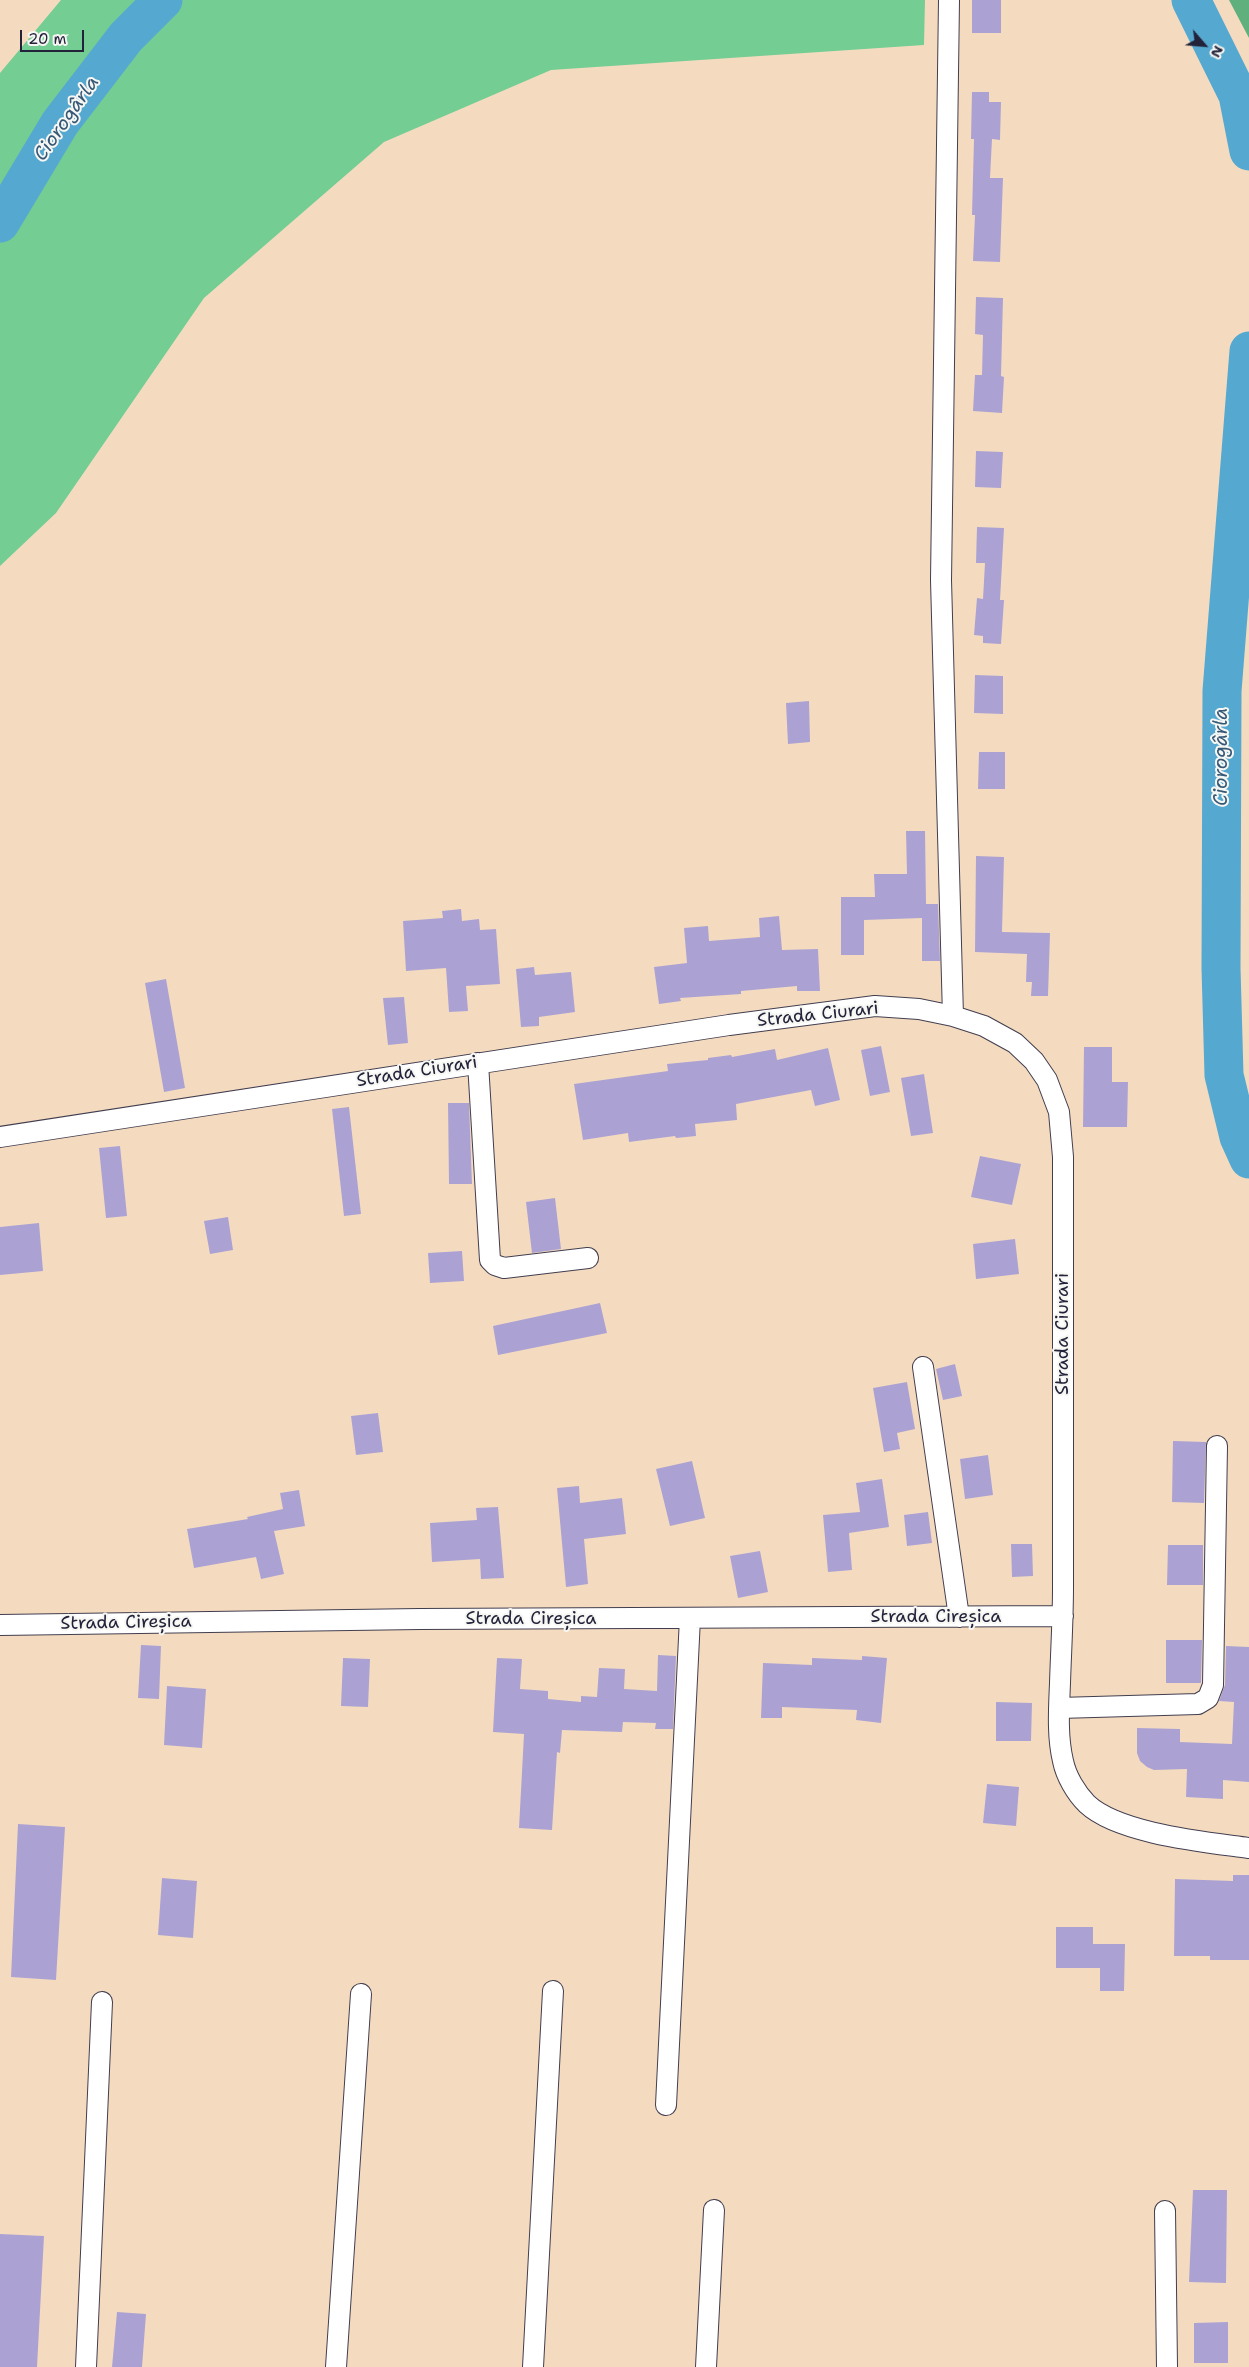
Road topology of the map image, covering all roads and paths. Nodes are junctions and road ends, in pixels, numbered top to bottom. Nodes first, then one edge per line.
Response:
1 (948, 0) edge
2 (952, 1016) junction
3 (478, 1063) junction
4 (0, 1137) edge
5 (588, 1258) dead end
6 (922, 1367) dead end
7 (1217, 1446) dead end
8 (1063, 1616) junction
9 (959, 1617) junction
10 (690, 1618) junction
11 (0, 1625) edge
12 (1059, 1708) junction
13 (1249, 1848) edge
14 (553, 1991) dead end
15 (361, 1994) dead end
16 (102, 2002) dead end
17 (666, 2105) dead end
18 (714, 2210) dead end
19 (1165, 2211) dead end
20 (86, 2367) edge
21 (336, 2367) edge
22 (533, 2367) edge
23 (706, 2367) edge
24 (1167, 2367) edge

1 - 2 street
2 - 3 street, Strada Ciurari
2 - 8 street, Strada Ciurari
3 - 4 street, Strada Ciurari
3 - 5 street
6 - 9 street
7 - 12 street
8 - 9 street, Strada Cireșica
8 - 12 street, Strada Ciurari
9 - 10 street, Strada Cireșica
10 - 11 street, Strada Cireșica
10 - 17 street
12 - 13 street, Strada Ciurari
14 - 22 street
15 - 21 street
16 - 20 street
18 - 23 street
19 - 24 street

